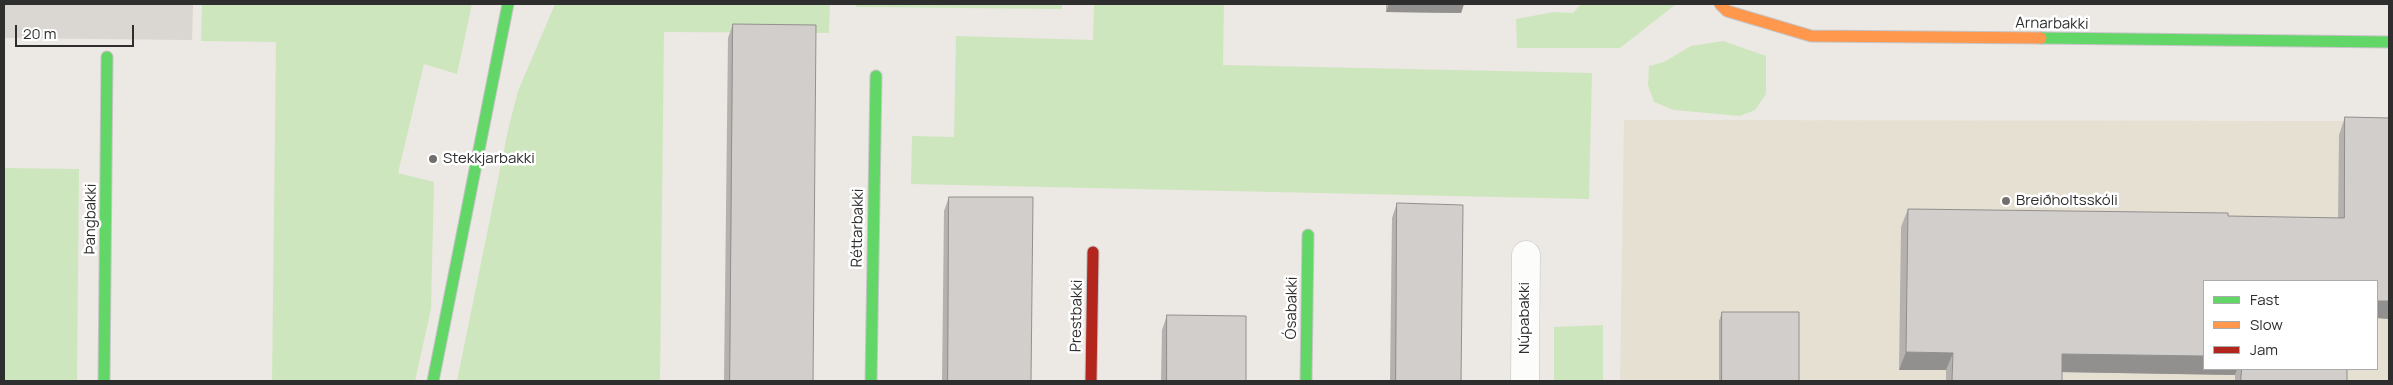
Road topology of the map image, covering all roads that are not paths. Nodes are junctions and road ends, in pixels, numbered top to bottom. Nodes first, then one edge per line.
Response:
1 (508, 4) edge
2 (1720, 4) edge
3 (2389, 42) edge
4 (107, 57) dead end
5 (876, 76) dead end
6 (1308, 235) dead end
7 (1093, 252) dead end
8 (1526, 255) dead end
9 (104, 381) edge
10 (433, 381) edge
11 (871, 381) edge
12 (1091, 381) edge
13 (1306, 381) edge
14 (1525, 381) edge

1 - 10 street
2 - 3 street, Arnarbakki
4 - 9 street, Þangbakki
5 - 11 street, Réttarbakki
6 - 13 street, Ósabakki
7 - 12 street, Prestbakki
8 - 14 street, Núpabakki

